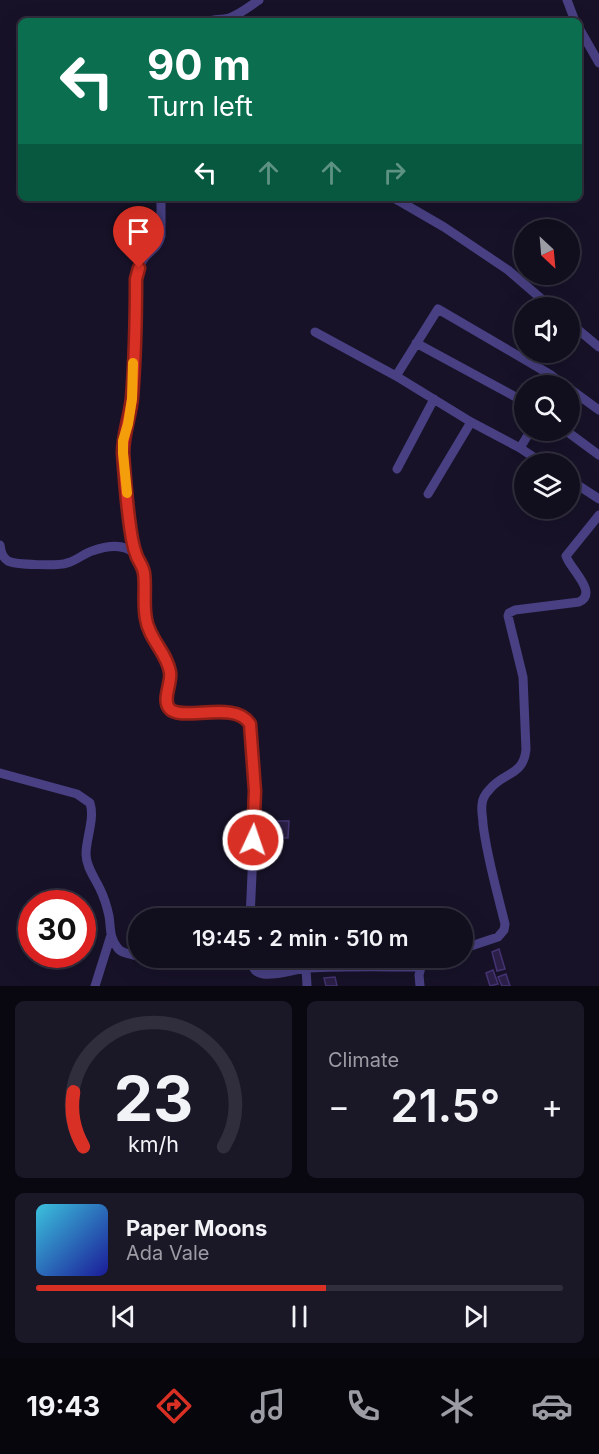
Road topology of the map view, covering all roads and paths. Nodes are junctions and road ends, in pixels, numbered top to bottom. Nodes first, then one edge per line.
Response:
1 (259, 0) edge
2 (567, 0) edge
3 (229, 18) edge
4 (574, 18) edge
5 (582, 33) edge
6 (599, 63) edge
7 (161, 201) edge
8 (399, 201) edge
9 (539, 297) edge
10 (580, 331) edge
11 (315, 332) dead end
12 (416, 343) junction
13 (599, 347) edge
14 (551, 375) edge
15 (396, 376) junction
16 (514, 396) edge
17 (580, 396) edge
18 (434, 399) junction
19 (599, 410) edge
20 (471, 422) junction
21 (524, 441) edge
22 (580, 441) edge
23 (520, 448) junction
24 (528, 453) edge
25 (599, 455) edge
26 (397, 469) dead end
27 (580, 487) edge
28 (429, 494) dead end
29 (599, 499) edge
30 (599, 516) edge
31 (0, 545) edge
32 (136, 555) junction
33 (0, 773) edge
34 (250, 908) edge
35 (111, 935) junction
36 (473, 946) edge
37 (128, 954) edge
38 (253, 968) edge
39 (306, 968) joint
40 (421, 968) edge
41 (94, 986) edge
42 (307, 986) edge
43 (420, 986) edge

1 - 3 street
2 - 4 street
5 - 6 street
7 - 32 street
8 - 9 street
10 - 13 street
11 - 15 street
12 - 14 street
12 - 15 street
12 - 16 street
15 - 18 street
17 - 19 street
18 - 20 street
18 - 26 street
20 - 23 street
20 - 28 street
21 - 23 street
22 - 25 street
23 - 24 street
27 - 29 street
30 - 36 street
31 - 32 street
32 - 34 street
33 - 35 street
35 - 37 street
35 - 41 street
38 - 39 street
39 - 42 street
40 - 43 street

